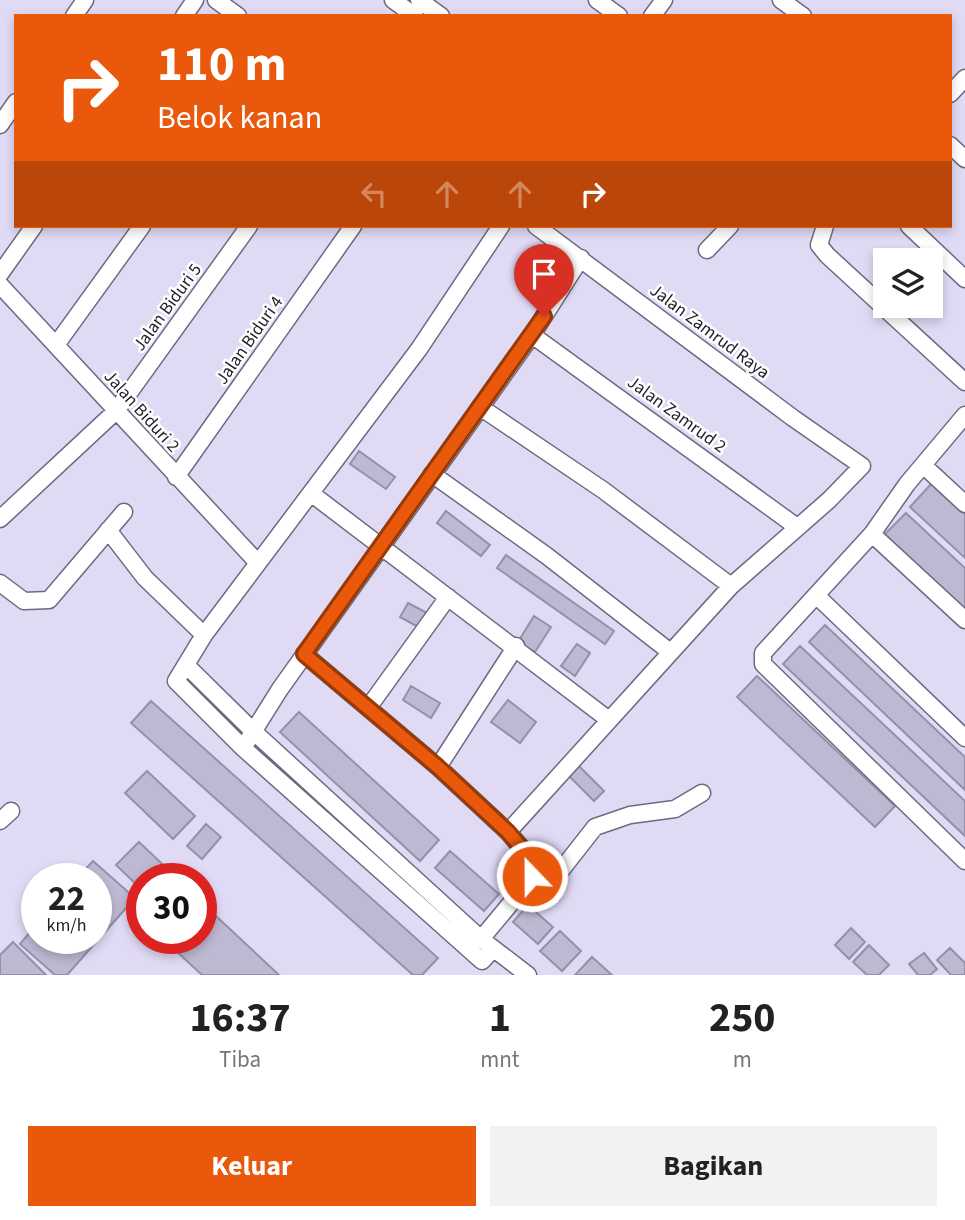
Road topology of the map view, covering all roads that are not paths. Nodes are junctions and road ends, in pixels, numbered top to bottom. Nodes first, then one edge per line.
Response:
1 (216, 0) edge
2 (393, 0) edge
3 (419, 0) edge
4 (597, 0) edge
5 (781, 0) edge
6 (235, 14) edge
7 (412, 14) edge
8 (438, 14) edge
9 (616, 14) edge
10 (800, 14) edge
11 (965, 78) edge
12 (952, 92) edge
13 (14, 105) edge
14 (0, 125) edge
15 (952, 147) edge
16 (965, 159) edge
17 (33, 228) edge
18 (141, 228) edge
19 (248, 228) edge
20 (352, 228) edge
21 (500, 228) edge
22 (539, 228) edge
23 (824, 228) edge
24 (911, 228) edge
25 (725, 231) edge
26 (707, 250) dead end
27 (581, 258) junction
28 (0, 274) edge
29 (965, 279) edge
30 (0, 285) edge
31 (532, 335) junction
32 (56, 345) junction
33 (965, 382) edge
34 (480, 407) junction
35 (116, 411) junction
36 (965, 415) edge
37 (923, 466) junction
38 (432, 474) junction
39 (176, 477) junction
40 (312, 494) junction
41 (965, 504) edge
42 (124, 512) dead end
43 (0, 519) edge
44 (797, 527) junction
45 (108, 530) junction
46 (872, 534) junction
47 (379, 545) junction
48 (257, 562) junction
49 (0, 583) edge
50 (731, 586) junction
51 (448, 597) junction
52 (818, 597) junction
53 (965, 620) edge
54 (204, 635) junction
55 (516, 646) junction
56 (669, 651) junction
57 (304, 654) junction
58 (188, 667) junction
59 (368, 708) junction
60 (609, 720) junction
61 (253, 731) junction
62 (965, 738) edge
63 (243, 748) junction
64 (438, 767) junction
65 (702, 793) dead end
66 (508, 832) junction
67 (965, 861) edge
68 (526, 886) junction
69 (487, 944) junction
70 (512, 961) junction
71 (501, 975) edge
72 (528, 975) edge

1 - 6 street
2 - 7 street
3 - 8 street
4 - 9 street
5 - 10 street
11 - 12 street
13 - 14 street
15 - 16 street
17 - 28 street
18 - 32 street
19 - 35 street, Jalan Biduri 5
20 - 39 street, Jalan Biduri 4
21 - 40 street
22 - 27 street, Jalan Zamrud Raya
23 - 33 street
24 - 29 street
25 - 26 street
27 - 31 street
27 - 44 street, Jalan Zamrud Raya
30 - 32 street, Jalan Biduri 2
31 - 34 street
31 - 44 street, Jalan Zamrud 2
32 - 35 street, Jalan Biduri 2
34 - 38 street
34 - 50 street
35 - 39 street, Jalan Biduri 2
35 - 43 street, Jalan Biduri 5
36 - 37 street
37 - 41 street
37 - 46 street
38 - 47 street
38 - 56 street
39 - 48 street, Jalan Biduri 2
40 - 47 street
40 - 48 street
42 - 45 street
44 - 50 street
45 - 49 street
45 - 54 street
46 - 52 street
46 - 53 street
47 - 51 street
47 - 57 street
48 - 54 street
50 - 56 street
51 - 55 street
51 - 59 street
52 - 62 street
52 - 67 street
54 - 58 street
55 - 60 street
55 - 64 street
56 - 60 street
57 - 59 street
57 - 61 street
58 - 61 street
58 - 63 street
59 - 64 street
60 - 66 street
61 - 63 street
61 - 69 street
63 - 69 street
64 - 66 street
65 - 68 street
66 - 68 street
68 - 69 street
69 - 70 street
70 - 71 street
70 - 72 street

